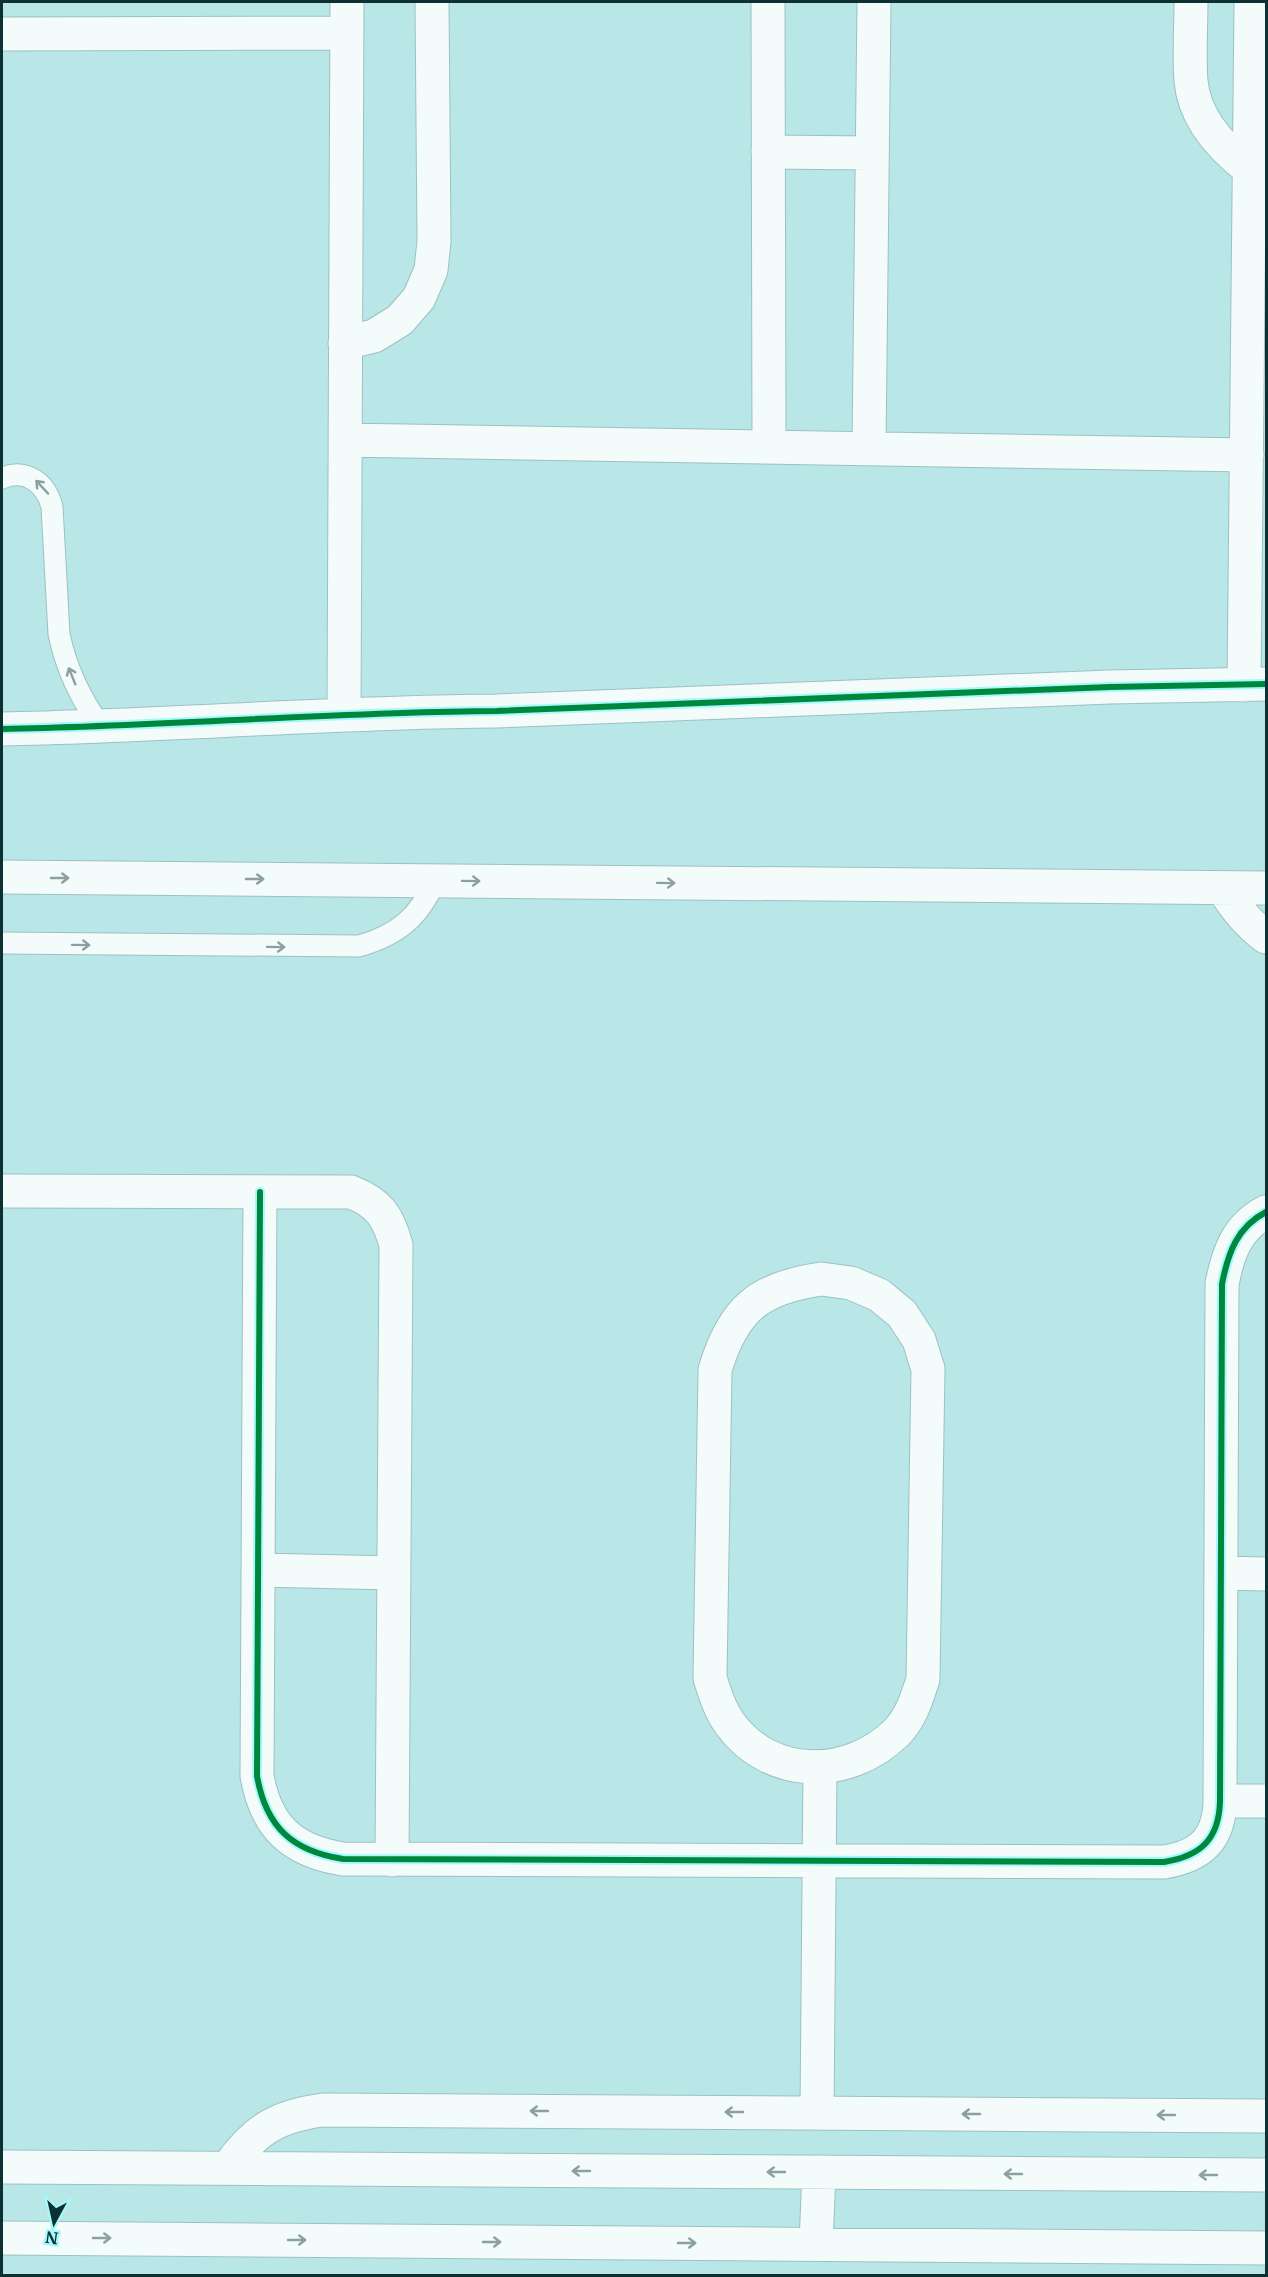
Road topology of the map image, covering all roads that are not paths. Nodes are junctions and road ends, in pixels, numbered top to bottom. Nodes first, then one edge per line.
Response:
1 (432, 2) edge
2 (768, 2) edge
3 (874, 2) edge
4 (1191, 2) edge
5 (1251, 2) edge
6 (347, 17) edge
7 (2, 34) edge
8 (768, 152) junction
9 (872, 153) junction
10 (1250, 169) junction
11 (345, 343) junction
12 (345, 440) junction
13 (769, 447) junction
14 (869, 448) junction
15 (1247, 455) junction
16 (2, 478) edge
17 (1255, 684) edge
18 (344, 715) junction
19 (101, 727) junction
20 (2, 729) edge
21 (2, 877) edge
22 (435, 880) junction
23 (1223, 888) junction
24 (1266, 888) edge
25 (1266, 937) edge
26 (2, 942) edge
27 (2, 1191) edge
28 (260, 1192) junction
29 (1266, 1212) edge
30 (258, 1570) junction
31 (394, 1573) junction
32 (1221, 1573) junction
33 (1266, 1574) edge
34 (820, 1768) junction
35 (1220, 1801) junction
36 (1266, 1801) edge
37 (392, 1860) junction
38 (819, 1861) junction
39 (817, 2113) junction
40 (1266, 2116) edge
41 (2, 2167) edge
42 (228, 2168) junction
43 (819, 2172) junction
44 (1266, 2175) edge
45 (2, 2238) edge
46 (816, 2244) junction
47 (1266, 2248) edge

1 - 11 street
2 - 8 street
3 - 9 street
4 - 10 street
5 - 10 street
6 - 7 street
6 - 11 street
8 - 9 street
8 - 13 street
9 - 14 street
10 - 15 street
11 - 12 street
12 - 13 street
12 - 18 street
13 - 14 street
14 - 15 street
15 - 17 street
19 -> 16 lane
17 - 18 street
18 - 19 street
19 - 20 street
21 -> 22 street
22 -> 23 street
26 -> 22 lane
23 - 24 street
23 - 25 street
27 - 28 street
28 - 30 street
28 - 31 street
29 - 32 street
30 - 31 street
30 - 37 street
31 - 37 street
32 - 33 street
32 - 35 street
34 - 34 street
34 - 38 street
35 - 36 street
35 - 38 street
37 - 38 street
38 - 39 street
40 -> 39 street
39 -> 42 street
41 - 42 street
43 -> 42 street
44 -> 43 street
43 - 46 street
45 -> 46 street
46 - 47 street

